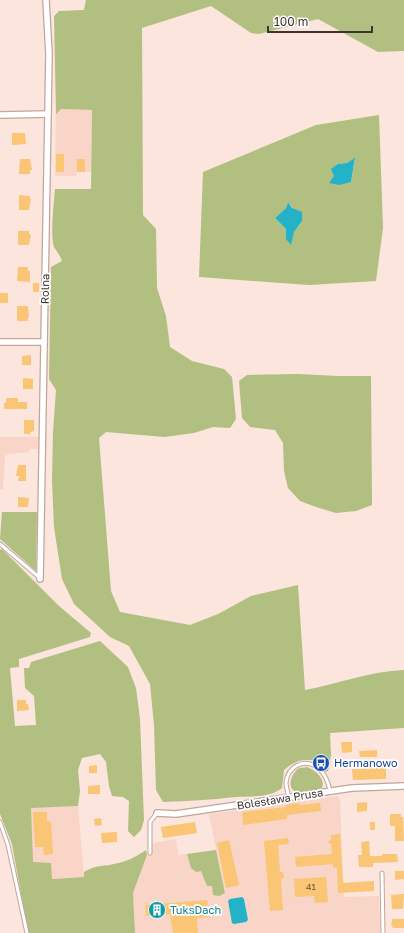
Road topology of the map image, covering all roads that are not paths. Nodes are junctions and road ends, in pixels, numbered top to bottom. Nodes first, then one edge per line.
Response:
1 (46, 0) edge
2 (48, 114) junction
3 (0, 115) edge
4 (0, 342) edge
5 (44, 342) junction
6 (0, 544) edge
7 (40, 578) joint
8 (404, 786) edge
9 (330, 791) junction
10 (289, 798) junction
11 (157, 813) joint
12 (0, 822) edge
13 (150, 853) dead end
14 (382, 873) dead end
15 (27, 933) edge
16 (383, 933) edge

1 - 2 street, Rolna
2 - 3 street
2 - 5 street, Rolna
4 - 5 street
5 - 7 street, Rolna
6 - 7 lane
8 - 9 street, Bolesława Prusa
9 - 10 street, Bolesława Prusa
9 - 10 lane
10 - 11 street, Bolesława Prusa
11 - 13 lane
12 - 15 lane
14 - 16 lane

